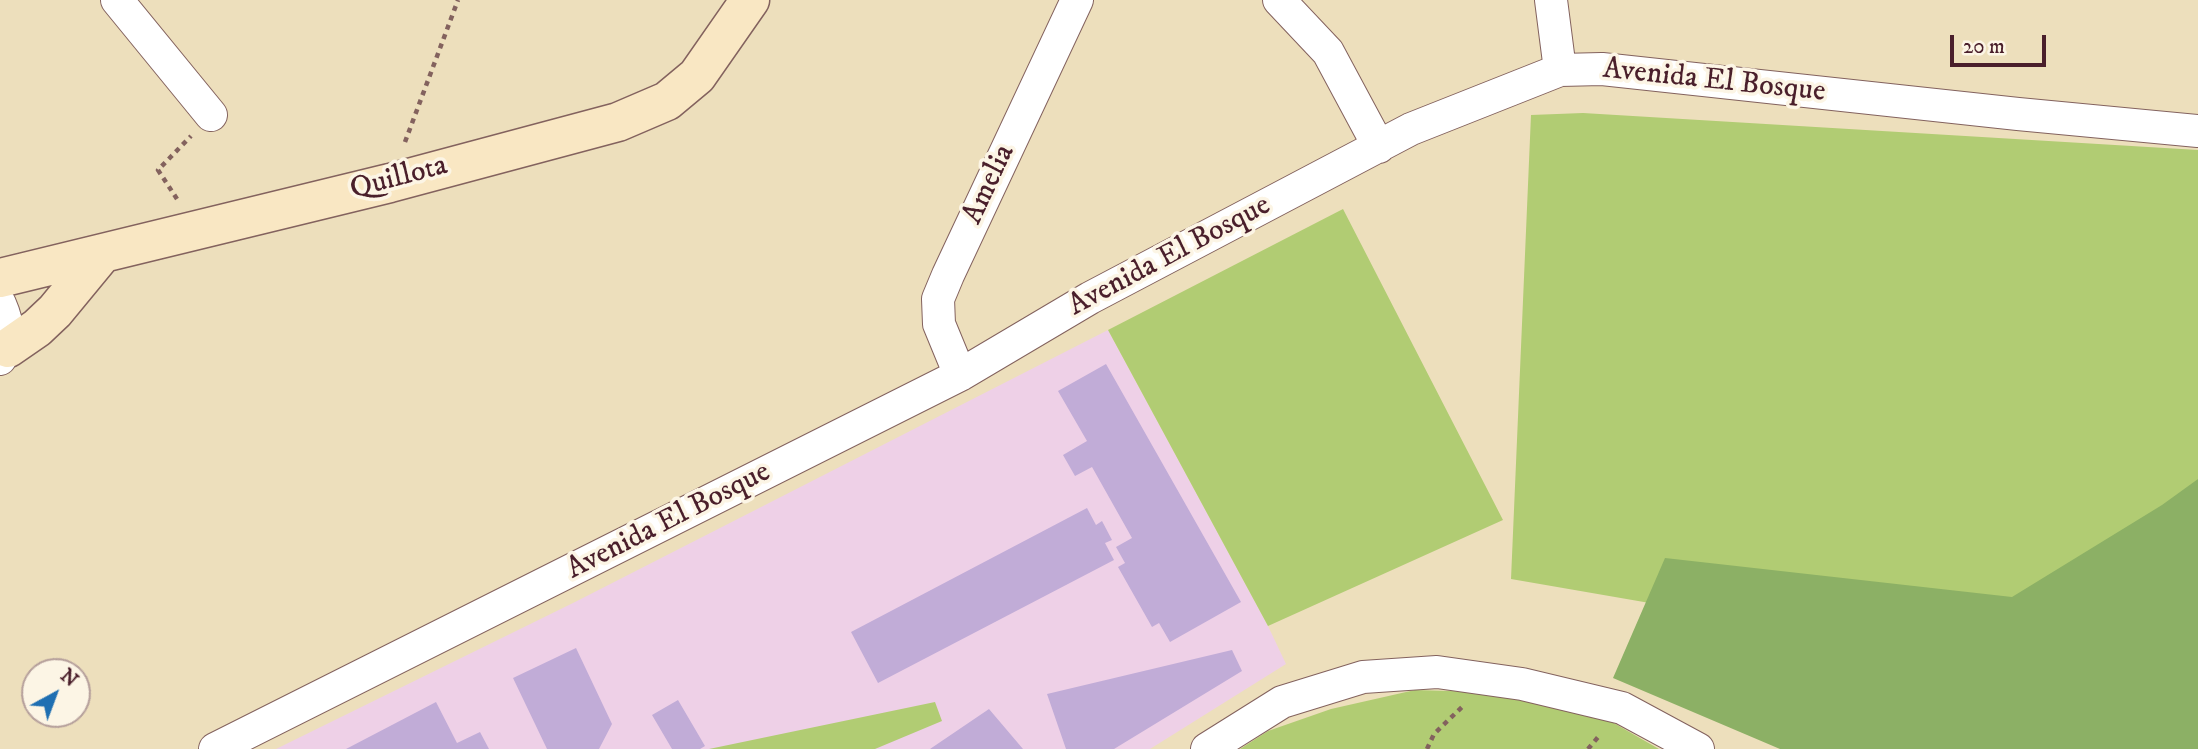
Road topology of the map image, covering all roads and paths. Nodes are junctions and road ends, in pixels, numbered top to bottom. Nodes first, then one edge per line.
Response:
1 (117, 0) edge
2 (458, 0) edge
3 (750, 0) edge
4 (1077, 0) edge
5 (1279, 0) edge
6 (1551, 0) edge
7 (1560, 70) junction
8 (211, 115) joint
9 (2198, 131) edge
10 (1379, 147) junction
11 (390, 183) junction
12 (199, 231) junction
13 (102, 254) junction
14 (0, 278) edge
15 (0, 304) edge
16 (4, 353) edge
17 (960, 375) junction
18 (1490, 680) junction
19 (215, 749) edge
20 (1207, 749) edge
21 (1427, 749) edge
22 (1698, 749) edge

1 - 8 street
2 - 11 path
3 - 11 main road, Quillota
4 - 17 street, Amelia
5 - 10 street
6 - 7 street
7 - 9 street, Avenida El Bosque
7 - 10 street, Avenida El Bosque
8 - 12 path
10 - 17 street, Avenida El Bosque
11 - 12 main road, Quillota
12 - 13 main road, Quillota
13 - 14 main road, Quillota
13 - 16 main road
15 - 16 street
17 - 19 street, Avenida El Bosque
18 - 20 street
18 - 21 path
18 - 22 street

